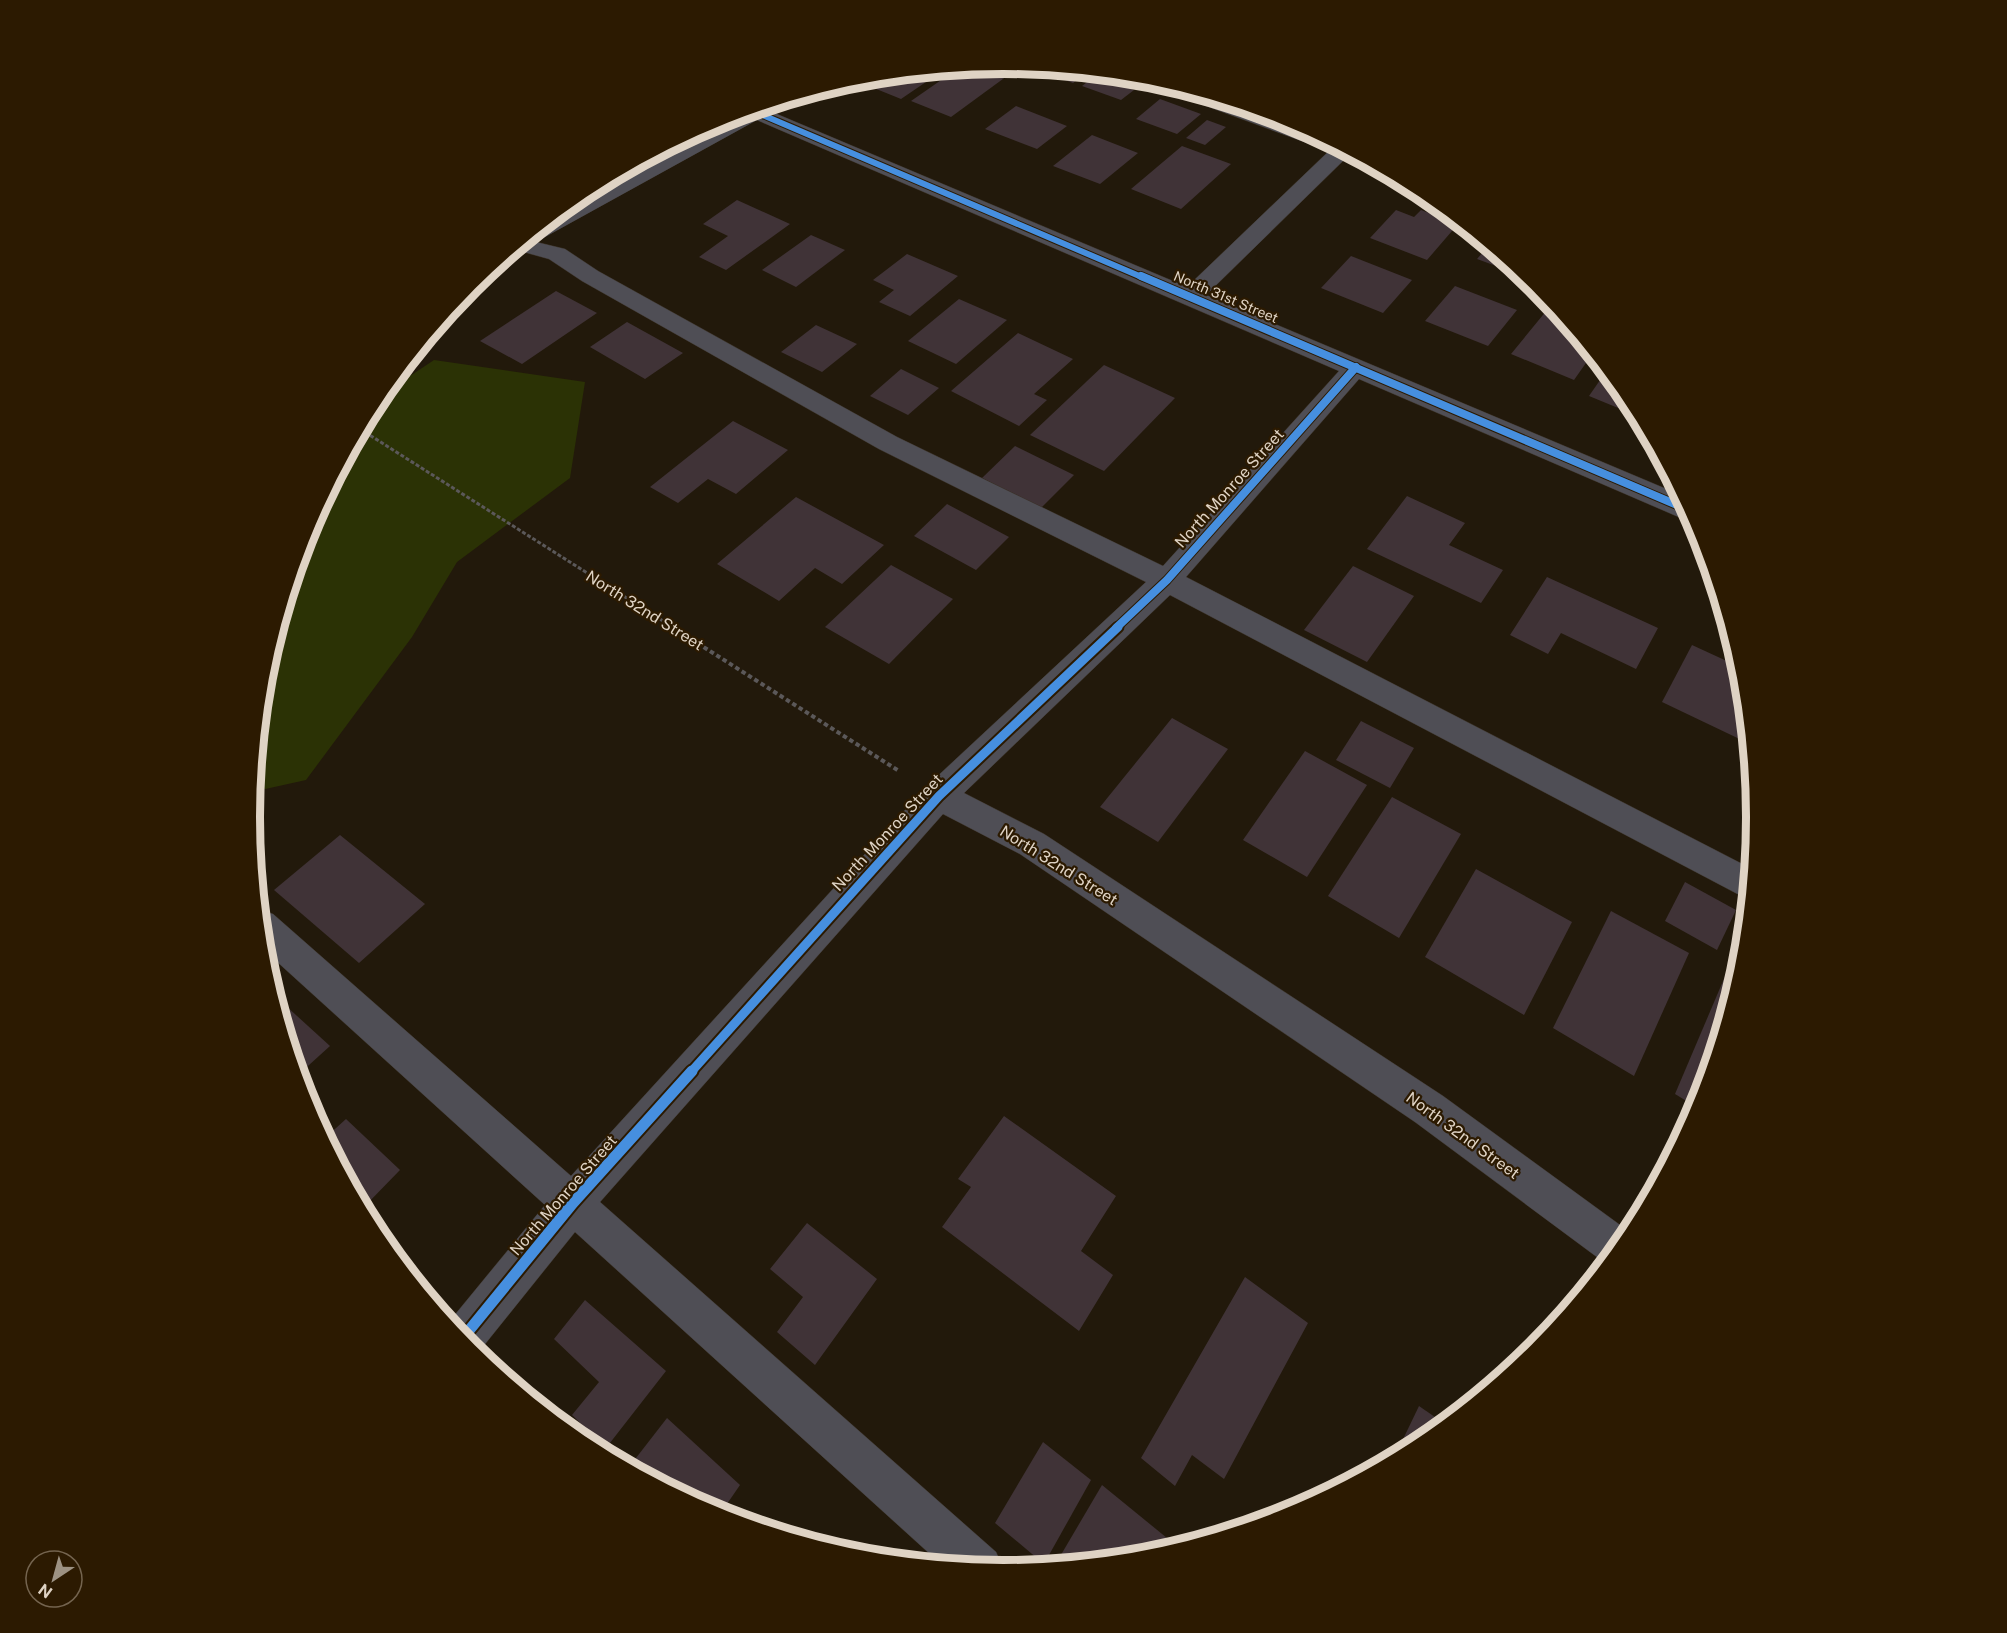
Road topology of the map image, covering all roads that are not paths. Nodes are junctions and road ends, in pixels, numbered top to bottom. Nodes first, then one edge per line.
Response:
1 (761, 114) edge
2 (719, 130) edge
3 (1341, 155) edge
4 (572, 212) edge
5 (528, 246) edge
6 (1191, 296) junction
7 (1356, 367) junction
8 (1678, 505) edge
9 (1167, 580) junction
10 (939, 796) junction
11 (1743, 881) edge
12 (270, 933) edge
13 (573, 1203) junction
14 (1611, 1243) edge
15 (468, 1331) edge
16 (970, 1559) edge

1 - 6 street, North 31st Street
2 - 4 street
3 - 6 street
5 - 9 street
6 - 7 street, North 31st Street
7 - 8 street, North 31st Street
7 - 9 street, North Monroe Street
9 - 10 street, North Monroe Street
9 - 11 street
10 - 13 street, North Monroe Street
10 - 14 street, North 32nd Street
12 - 13 street
13 - 15 street, North Monroe Street
13 - 16 street

